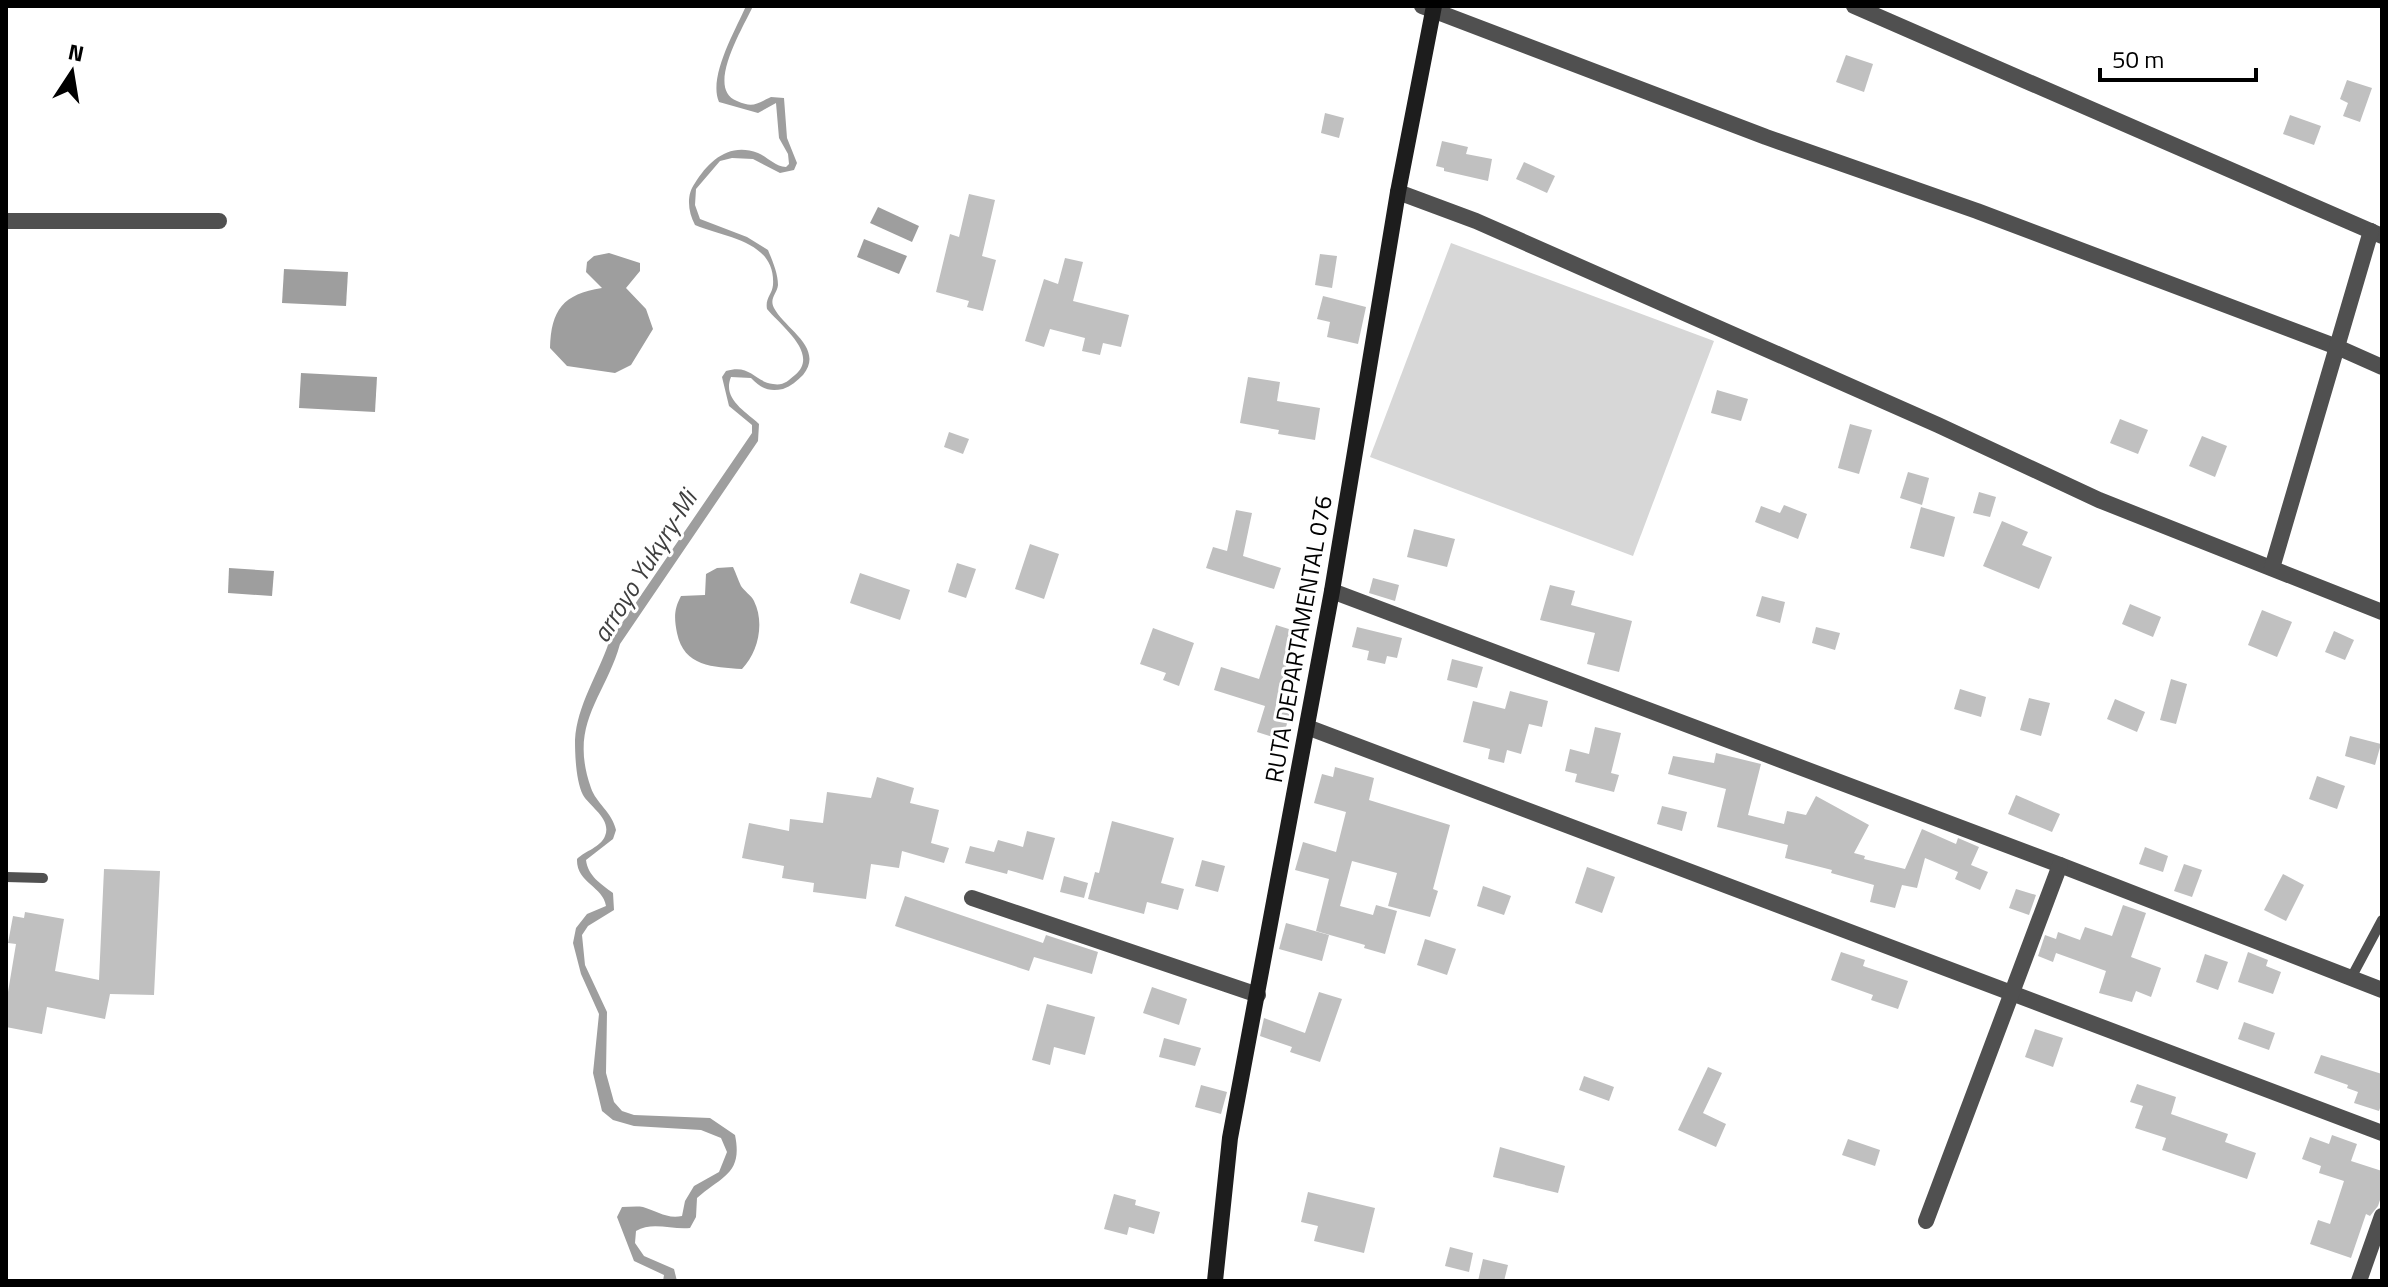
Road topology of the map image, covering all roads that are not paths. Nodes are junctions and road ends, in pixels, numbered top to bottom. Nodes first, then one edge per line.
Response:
1 (1854, 6) edge
2 (1430, 7) edge
3 (1398, 192) junction
4 (6, 221) edge
5 (219, 221) dead end
6 (2376, 233) edge
7 (2337, 347) junction
8 (2382, 367) edge
9 (2272, 568) junction
10 (1332, 591) junction
11 (2382, 612) edge
12 (1307, 727) junction
13 (2060, 865) junction
14 (6, 877) edge
15 (43, 878) dead end
16 (972, 898) dead end
17 (2382, 920) edge
18 (2351, 978) junction
19 (2382, 990) edge
20 (2011, 993) junction
21 (1258, 995) junction
22 (2382, 1133) edge
23 (2382, 1216) edge
24 (1926, 1221) dead end
25 (1215, 1281) edge
26 (2359, 1281) edge

1 - 6 street
2 - 3 main road, RUTA DEPARTAMENTAL 076
2 - 7 street
3 - 9 street
3 - 10 main road, RUTA DEPARTAMENTAL 076
4 - 5 street
6 - 7 street
7 - 8 street
7 - 9 street
9 - 11 street
10 - 12 main road, RUTA DEPARTAMENTAL 076
10 - 13 street
12 - 20 street
12 - 21 main road, RUTA DEPARTAMENTAL 076
13 - 18 street
13 - 20 street
14 - 15 lane
16 - 21 street
17 - 18 lane
18 - 19 street
20 - 22 street
20 - 24 street
21 - 25 main road, RUTA DEPARTAMENTAL 076
23 - 26 street

